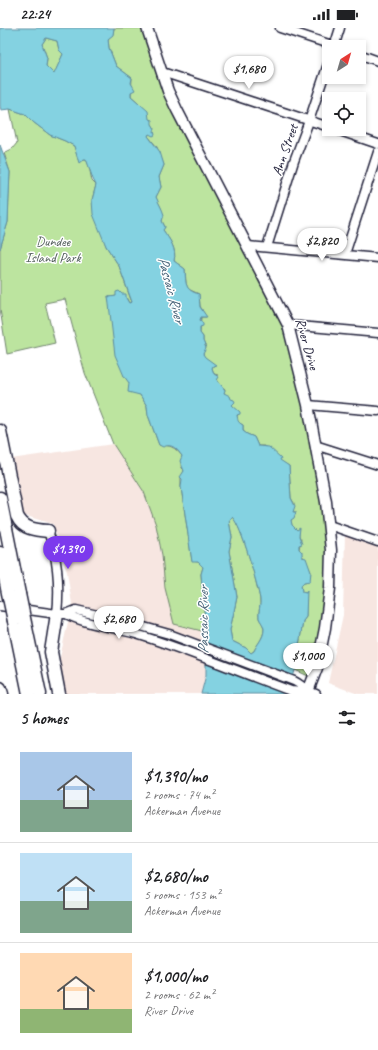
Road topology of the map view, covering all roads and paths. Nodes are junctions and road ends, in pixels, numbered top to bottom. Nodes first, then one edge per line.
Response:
1 (147, 28) edge
2 (280, 28) edge
3 (340, 28) edge
4 (337, 40) edge
5 (322, 43) edge
6 (366, 57) edge
7 (378, 61) edge
8 (162, 72) junction
9 (322, 82) edge
10 (309, 121) junction
11 (322, 125) edge
12 (355, 136) edge
13 (378, 144) edge
14 (378, 152) edge
15 (248, 246) junction
16 (267, 247) junction
17 (345, 254) junction
18 (378, 258) edge
19 (288, 325) junction
20 (378, 333) edge
21 (308, 405) junction
22 (378, 411) edge
23 (0, 431) edge
24 (315, 445) junction
25 (378, 465) edge
26 (0, 498) edge
27 (329, 524) junction
28 (48, 531) joint
29 (378, 542) edge
30 (0, 553) edge
31 (14, 593) junction
32 (0, 606) edge
33 (62, 614) junction
34 (19, 622) junction
35 (0, 688) edge
36 (310, 693) edge
37 (2, 694) edge
38 (29, 694) edge
39 (40, 694) edge
40 (59, 694) edge

1 - 8 main road, River Drive
2 - 5 street
3 - 4 street
6 - 7 street
8 - 10 street
8 - 15 main road, River Drive
9 - 10 street, Ann Street
10 - 11 street
10 - 16 street, Ann Street
12 - 13 street
14 - 17 street
15 - 16 street
15 - 19 main road, River Drive
16 - 17 street
17 - 18 street
19 - 20 street
19 - 21 main road, River Drive
21 - 22 street
21 - 24 main road, River Drive
23 - 28 highway
24 - 25 street
24 - 27 main road, River Drive
26 - 31 highway
27 - 29 street
27 - 36 main road, River Drive
28 - 33 street
30 - 31 highway
31 - 34 highway, bridge
32 - 33 street
33 - 36 street
33 - 36 street
33 - 40 highway
34 - 38 highway
34 - 39 highway
35 - 37 highway

